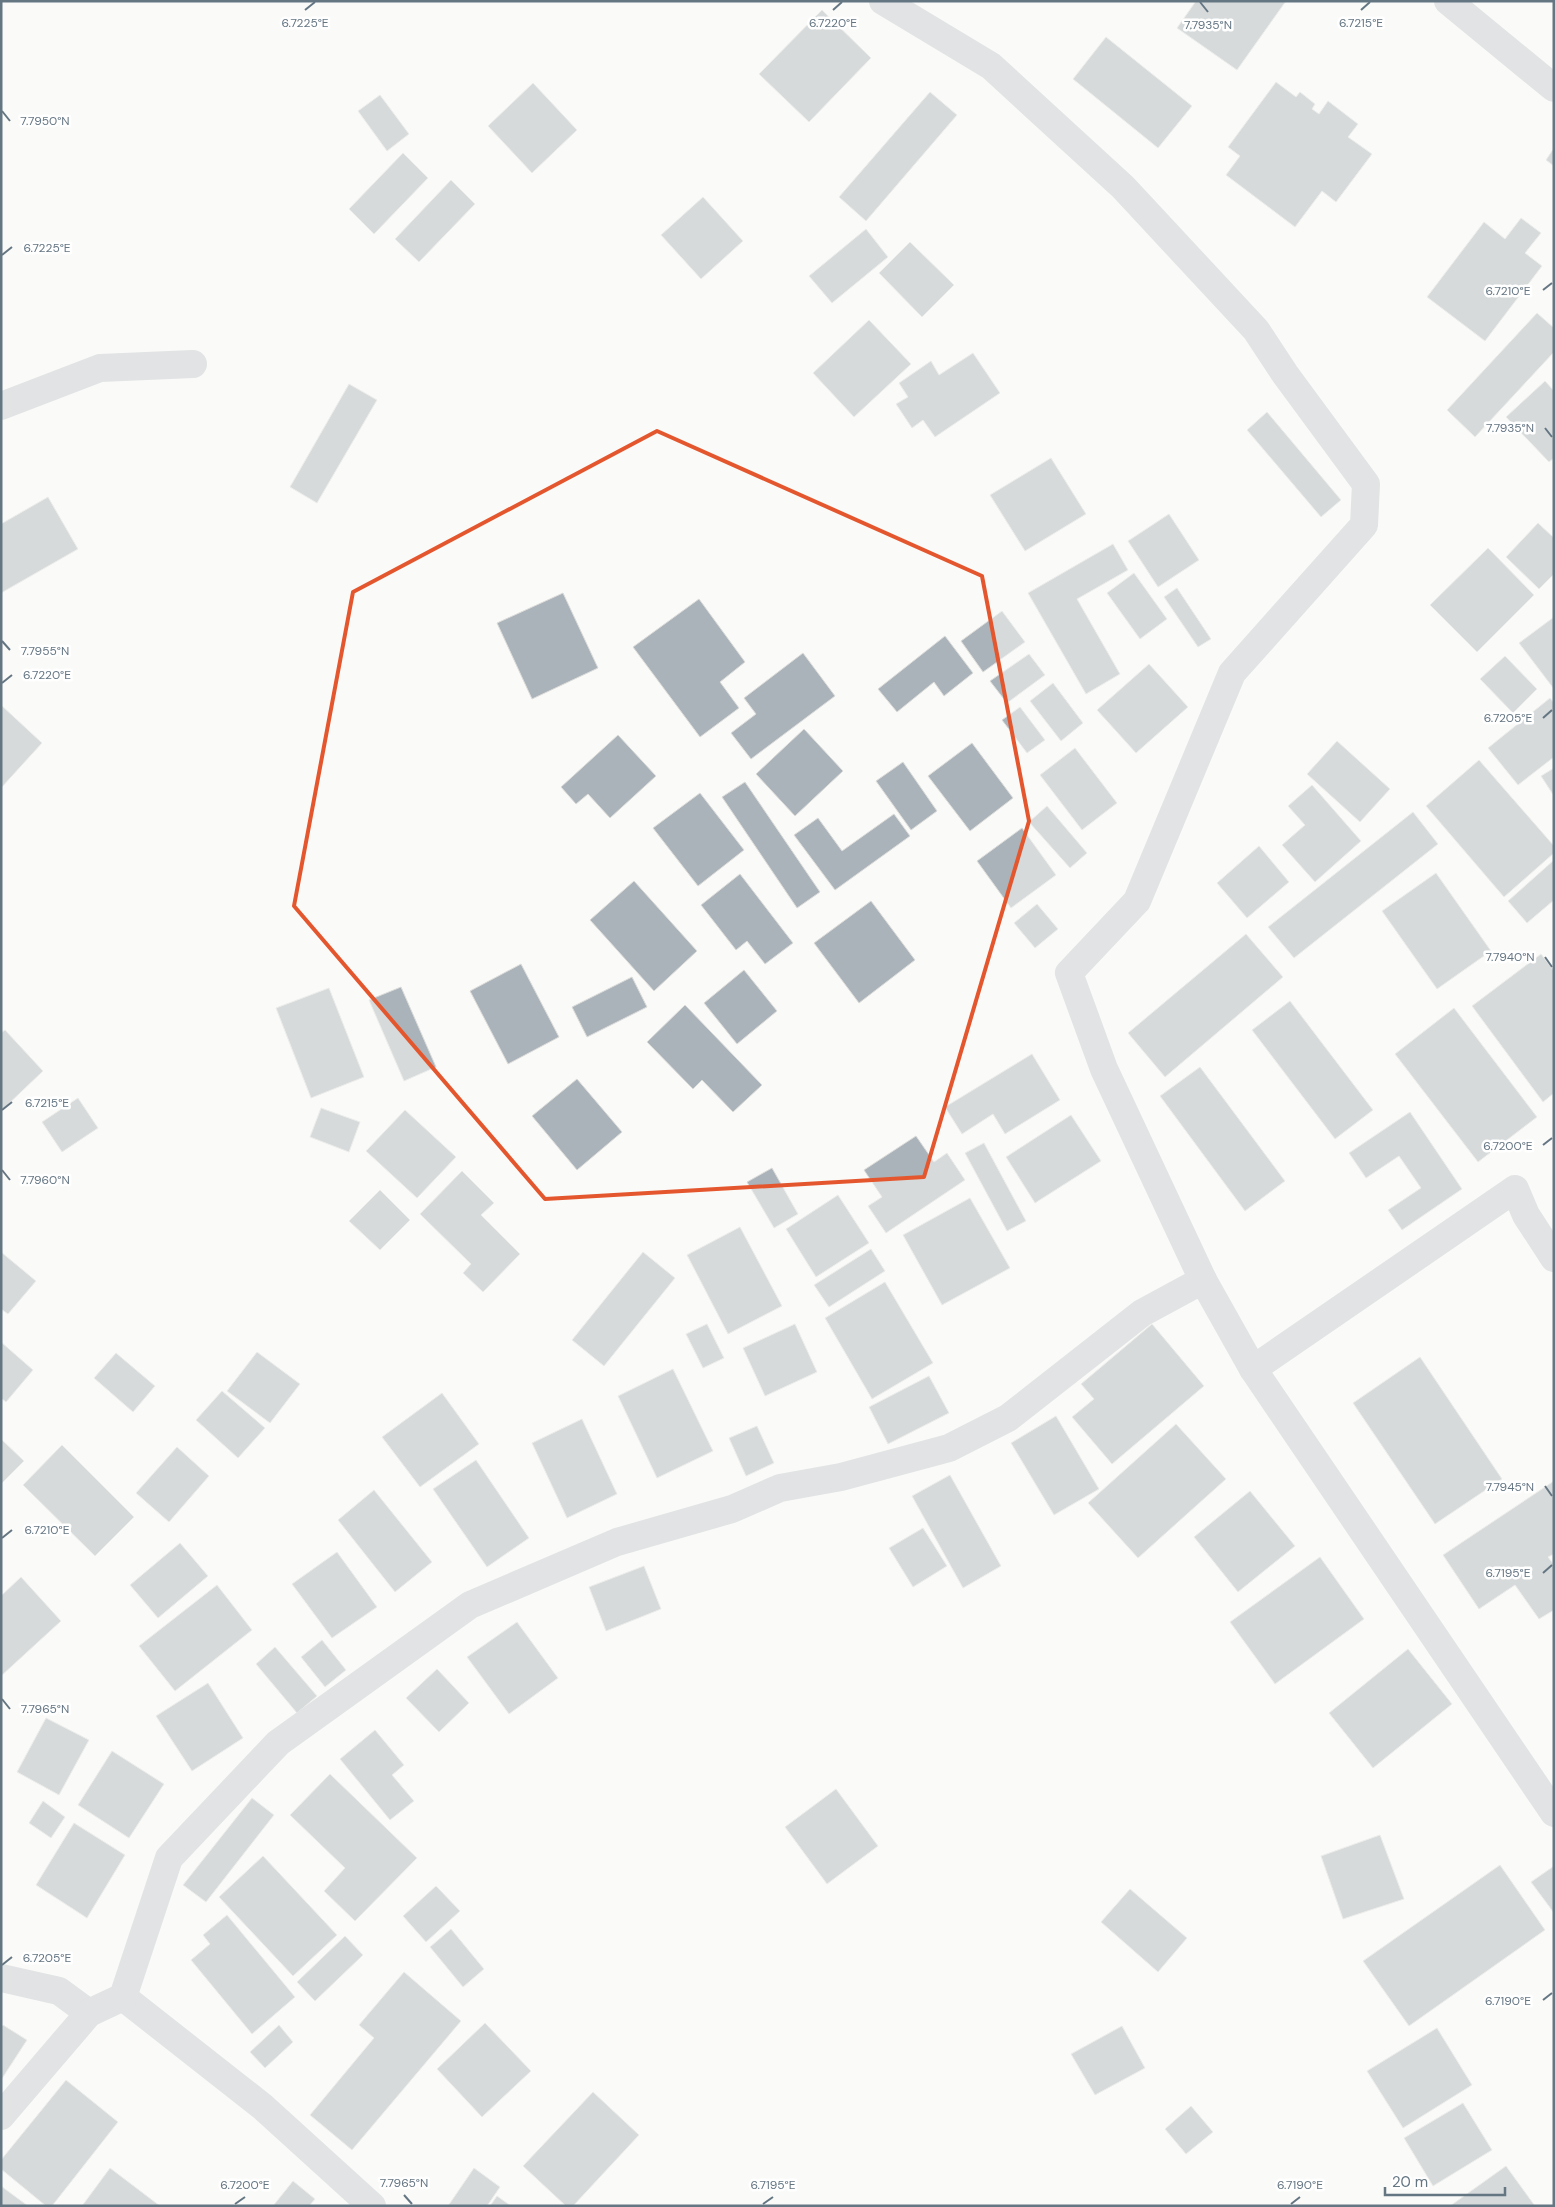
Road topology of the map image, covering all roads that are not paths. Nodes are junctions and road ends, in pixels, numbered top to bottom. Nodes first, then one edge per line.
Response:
1 (882, 1) edge
2 (1448, 1) edge
3 (1554, 88) edge
4 (193, 364) dead end
5 (1, 406) edge
6 (1554, 1258) edge
7 (1202, 1280) junction
8 (1253, 1369) junction
9 (1554, 1813) edge
10 (1, 1978) edge
11 (123, 1998) junction
12 (89, 2013) junction
13 (1, 2116) edge
14 (372, 2206) edge

1 - 7 street
2 - 3 street
4 - 5 street
6 - 8 street
7 - 8 street
7 - 11 street
8 - 9 street
10 - 12 street
11 - 12 street
11 - 14 street
12 - 13 street

